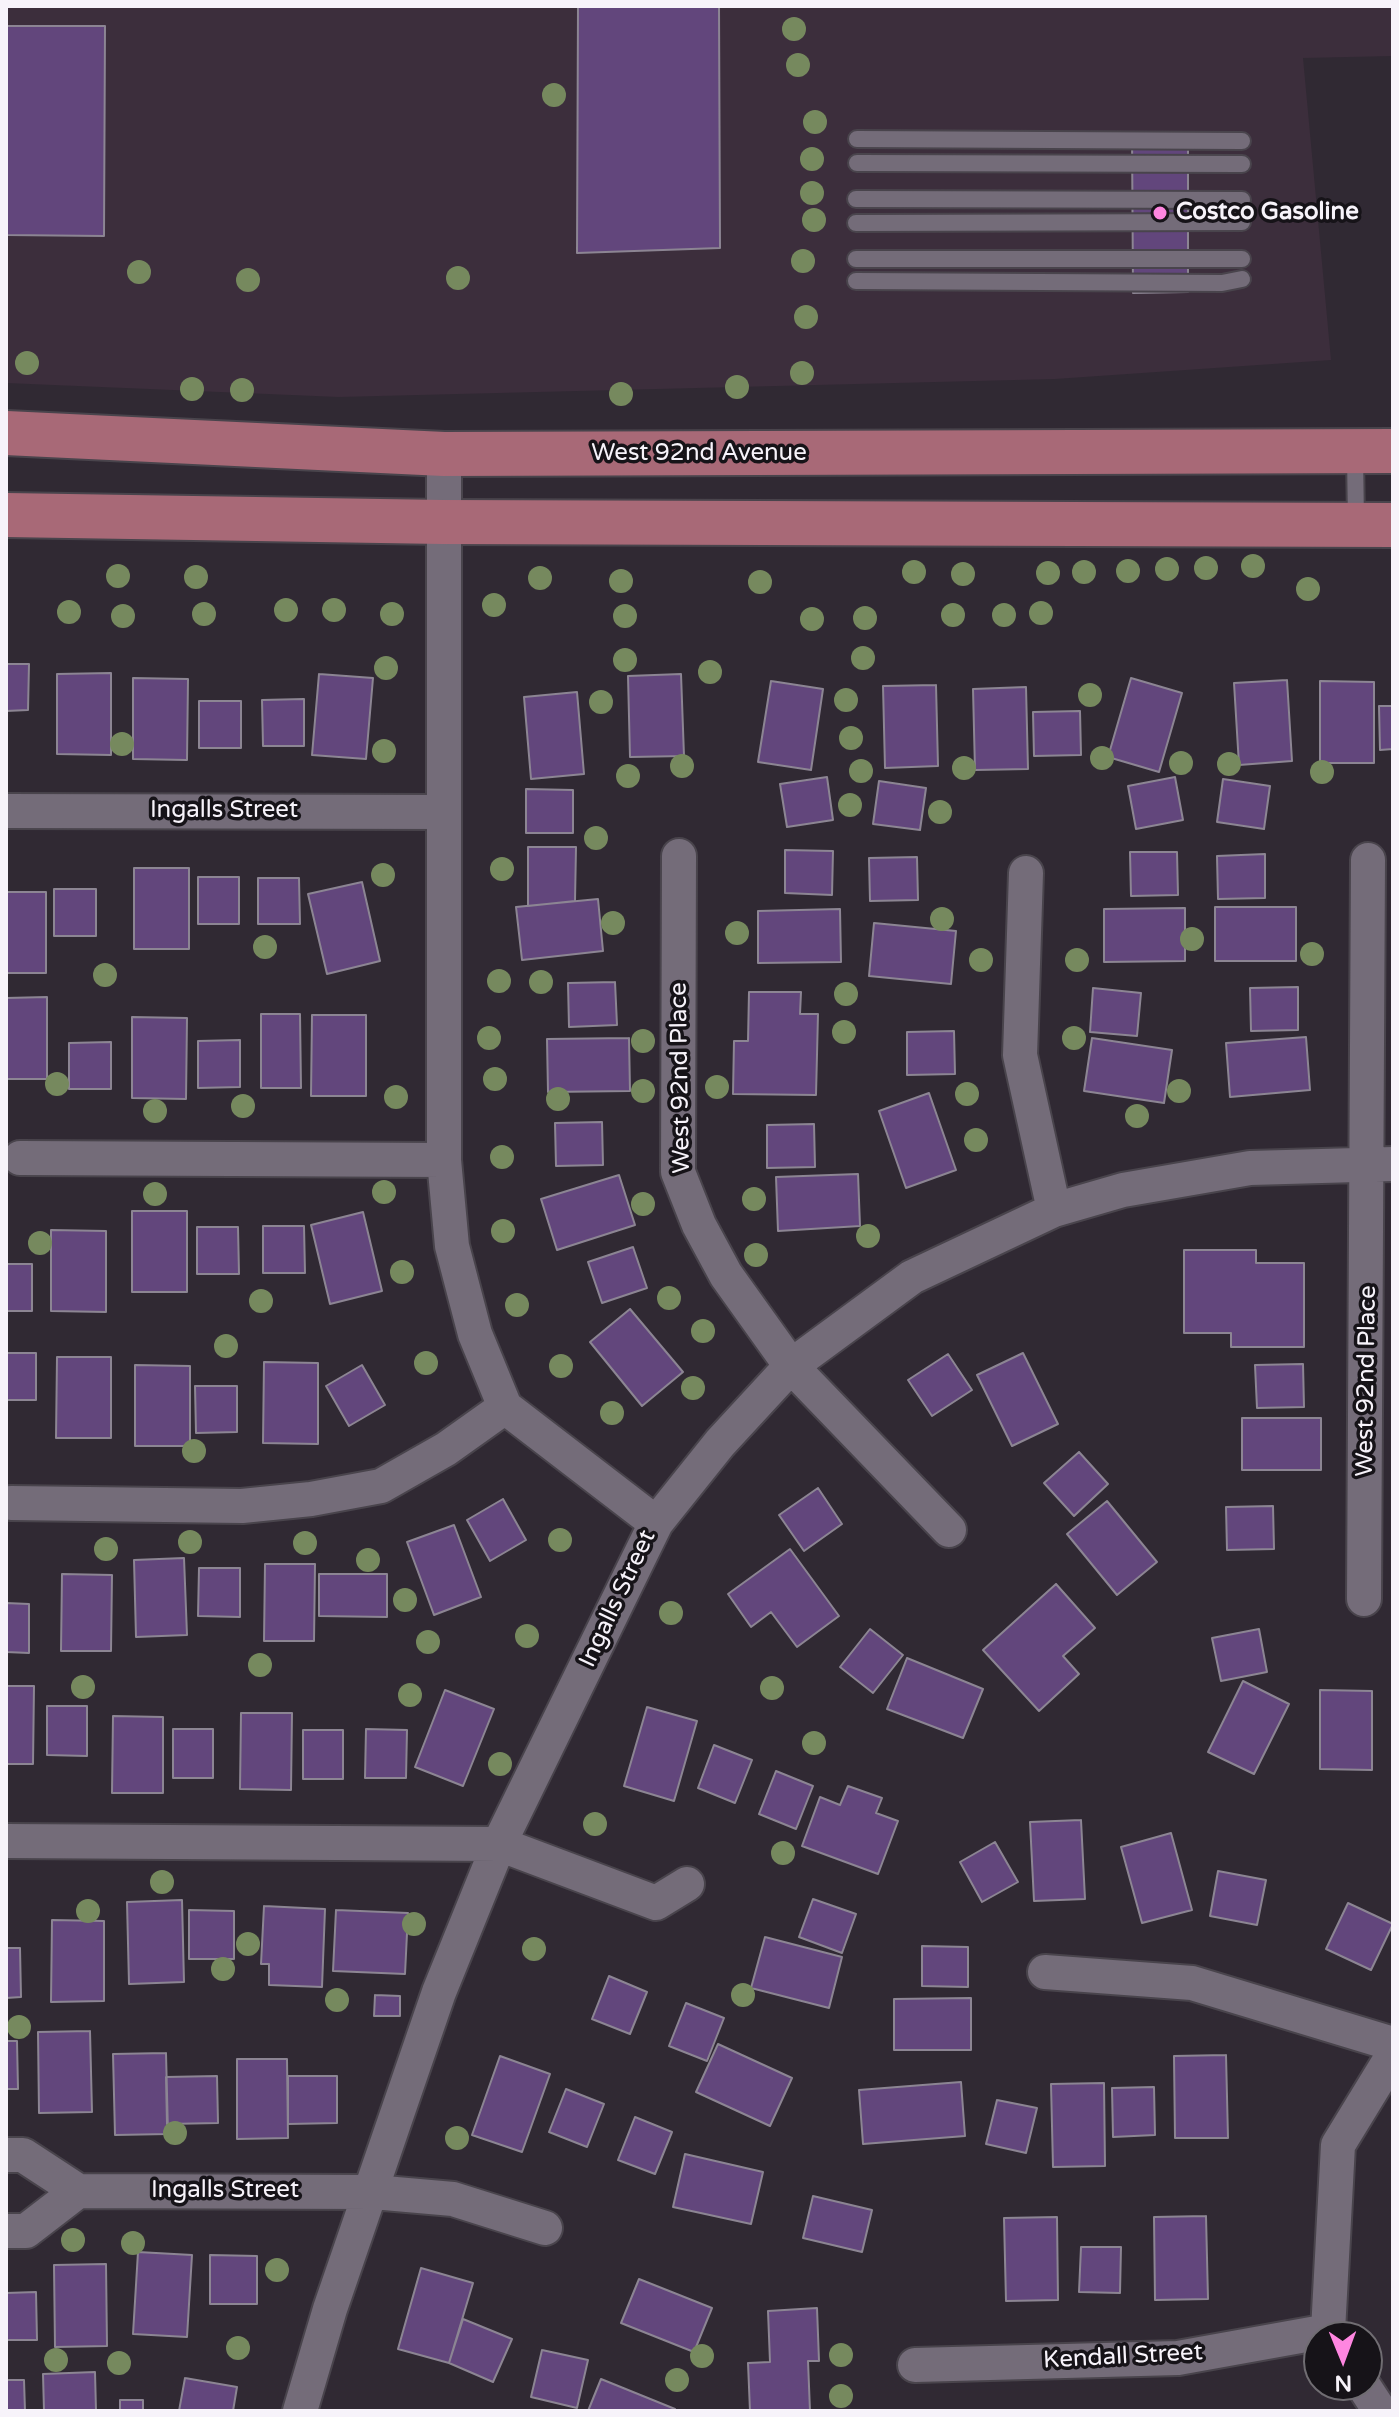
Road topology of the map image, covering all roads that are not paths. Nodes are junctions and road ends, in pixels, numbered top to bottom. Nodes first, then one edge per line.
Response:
1 (857, 139) dead end
2 (1242, 141) dead end
3 (857, 163) dead end
4 (1242, 164) dead end
5 (856, 199) dead end
6 (1242, 200) dead end
7 (1242, 222) dead end
8 (856, 223) dead end
9 (856, 259) dead end
10 (1242, 259) dead end
11 (1242, 279) dead end
12 (856, 281) dead end
13 (6, 433) edge
14 (1374, 451) edge
15 (444, 454) junction
16 (6, 515) edge
17 (443, 522) junction
18 (1374, 525) edge
19 (6, 811) edge
20 (442, 812) junction
21 (679, 856) dead end
22 (1368, 860) dead end
23 (1026, 873) dead end
24 (20, 1158) dead end
25 (444, 1160) junction
26 (1381, 1164) edge
27 (1054, 1210) junction
28 (791, 1366) junction
29 (505, 1407) junction
30 (11, 1503) dead end
31 (656, 1523) junction
32 (949, 1530) dead end
33 (1364, 1599) dead end
34 (6, 1841) edge
35 (499, 1844) junction
36 (687, 1884) dead end
37 (1045, 1972) dead end
38 (1393, 2044) edge
39 (1393, 2055) edge
40 (6, 2155) edge
41 (78, 2191) junction
42 (373, 2192) junction
43 (545, 2228) dead end
44 (6, 2231) edge
45 (1331, 2321) edge
46 (1303, 2338) edge
47 (915, 2365) dead end
48 (300, 2411) edge

1 - 2 lane
3 - 4 lane
5 - 6 lane
7 - 8 lane
9 - 10 lane
11 - 12 lane
13 - 15 main road, West 92nd Avenue
14 - 15 main road, West 92nd Avenue
14 - 18 lane
15 - 17 street
16 - 17 main road
17 - 18 main road
17 - 20 street
19 - 20 street, Ingalls Street
20 - 25 street
21 - 28 street, West 92nd Place
22 - 26 street, West 92nd Place
23 - 27 street
24 - 25 street
25 - 29 street
26 - 27 street
26 - 33 street, West 92nd Place
27 - 28 street
28 - 31 street
28 - 32 street, West 92nd Place
29 - 30 street
29 - 31 street, Ingalls Street
31 - 35 street, Ingalls Street
34 - 35 street
35 - 36 street
35 - 42 street, Ingalls Street
37 - 38 street
39 - 45 street, Kendall Street
40 - 41 street
41 - 42 street, Ingalls Street
41 - 44 street
42 - 43 street, Ingalls Street
42 - 48 street, Ingalls Street
46 - 47 street, Kendall Street

